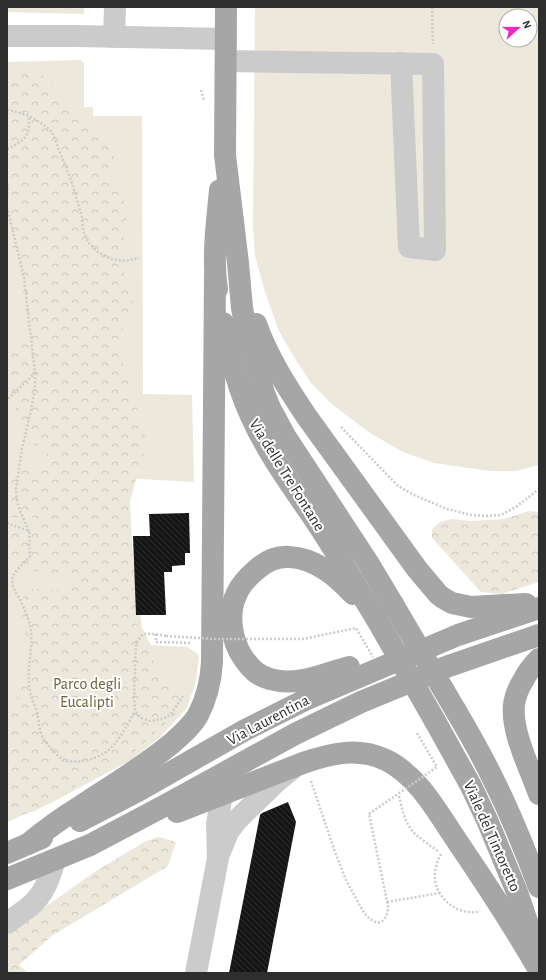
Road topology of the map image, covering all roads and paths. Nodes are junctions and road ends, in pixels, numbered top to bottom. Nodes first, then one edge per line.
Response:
1 (115, 7) edge
2 (226, 7) edge
3 (432, 7) edge
4 (7, 36) edge
5 (114, 37) junction
6 (226, 38) junction
7 (226, 61) junction
8 (401, 63) junction
9 (433, 64) junction
10 (7, 110) edge
11 (28, 116) junction
12 (7, 148) edge
13 (225, 155) junction
14 (7, 184) edge
15 (7, 196) edge
16 (7, 207) edge
17 (138, 258) dead end
18 (238, 263) junction
19 (215, 276) junction
20 (35, 373) junction
21 (7, 400) edge
22 (339, 425) dead end
23 (539, 489) edge
24 (7, 524) edge
25 (29, 531) junction
26 (539, 605) edge
27 (539, 608) edge
28 (213, 615) junction
29 (376, 618) junction
30 (156, 634) junction
31 (458, 635) junction
32 (539, 635) edge
33 (201, 639) dead end
34 (193, 646) dead end
35 (539, 659) edge
36 (375, 661) dead end
37 (185, 689) dead end
38 (135, 711) junction
39 (456, 711) joint
40 (435, 721) joint
41 (414, 727) dead end
42 (302, 773) junction
43 (398, 790) dead end
44 (222, 794) junction
45 (539, 794) edge
46 (28, 844) junction
47 (90, 844) junction
48 (7, 853) edge
49 (441, 854) junction
50 (218, 858) junction
51 (446, 858) dead end
52 (55, 860) junction
53 (7, 879) edge
54 (539, 887) edge
55 (440, 893) junction
56 (388, 902) junction
57 (484, 910) dead end
58 (7, 923) edge
59 (539, 956) edge
60 (539, 970) edge
61 (196, 973) edge

1 - 5 street
2 - 6 main road, Via delle Tre Fontane
3 - 9 path
4 - 5 street
5 - 6 street
6 - 7 main road, Via delle Tre Fontane
7 - 8 street
7 - 13 main road, Via delle Tre Fontane
8 - 9 street
8 - 9 street
10 - 11 path
11 - 12 path
11 - 17 path
13 - 18 main road, Via delle Tre Fontane
13 - 19 main road, Via delle Tre Fontane
14 - 15 path
16 - 20 path
18 - 26 main road
18 - 39 main road, Via delle Tre Fontane, bridge
19 - 28 main road
19 - 29 main road, Via delle Tre Fontane
20 - 21 path
20 - 25 path
22 - 23 path
24 - 25 path
25 - 38 path
27 - 31 main road, Via Laurentina
28 - 33 path
28 - 46 main road
29 - 31 main road
29 - 40 main road, Via delle Tre Fontane, bridge
30 - 34 path
30 - 36 path, bridge
30 - 38 path
31 - 46 main road, Via Laurentina
32 - 47 main road, Via Laurentina
35 - 45 main road
37 - 38 path
39 - 54 main road, Viale del Tintoretto
40 - 59 main road, Viale del Tintoretto
41 - 56 path, bridge
42 - 44 main road
42 - 50 street
42 - 56 path
42 - 60 main road
43 - 49 path
44 - 47 main road
44 - 50 street
46 - 48 main road, Via Laurentina
47 - 52 main road, Via Laurentina
49 - 51 path
49 - 55 path
50 - 61 street
52 - 53 main road, Via Laurentina
52 - 58 street
55 - 56 path
55 - 57 path

